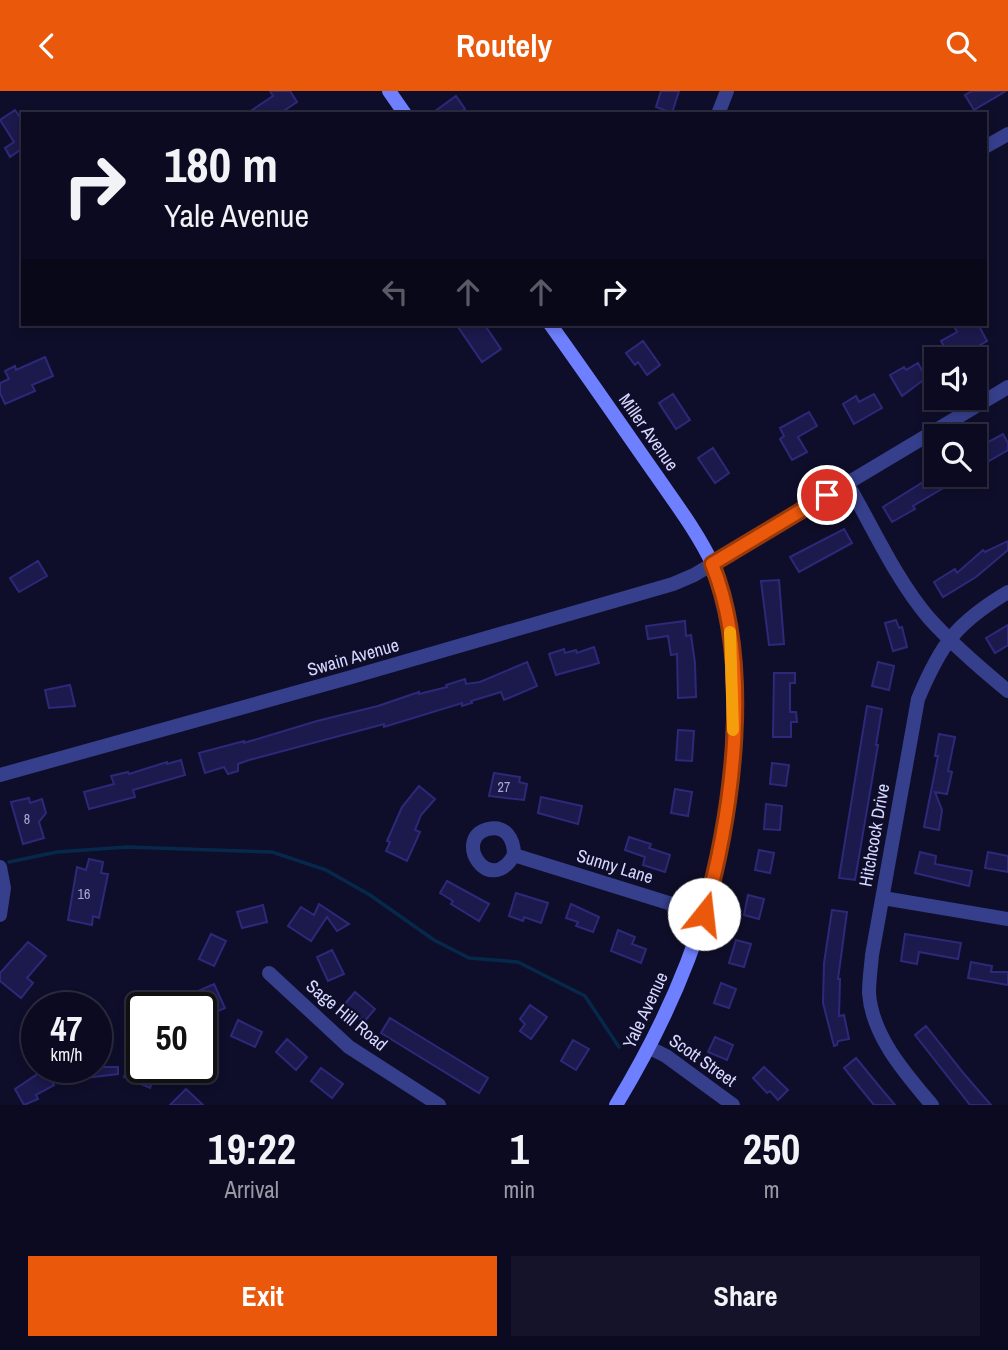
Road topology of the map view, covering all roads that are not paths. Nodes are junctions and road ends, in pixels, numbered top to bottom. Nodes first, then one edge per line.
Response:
1 (389, 91) edge
2 (727, 91) edge
3 (404, 112) edge
4 (719, 112) edge
5 (1008, 134) edge
6 (987, 146) edge
7 (551, 326) edge
8 (1008, 387) edge
9 (847, 483) junction
10 (712, 564) junction
11 (1008, 592) edge
12 (948, 639) junction
13 (1008, 691) edge
14 (0, 775) edge
15 (514, 855) dead end
16 (0, 867) edge
17 (883, 898) junction
18 (704, 914) junction
19 (0, 915) edge
20 (1008, 919) edge
21 (269, 973) dead end
22 (650, 1048) junction
23 (439, 1105) edge
24 (616, 1105) edge
25 (733, 1105) edge
26 (932, 1105) edge

1 - 3 main road
2 - 4 street
5 - 6 street
7 - 10 main road, Miller Avenue
8 - 9 street
9 - 10 street
9 - 12 street
10 - 14 street, Swain Avenue
10 - 18 main road, Yale Avenue
11 - 12 street, Hitchcock Drive
12 - 13 street
12 - 17 street, Hitchcock Drive
15 - 18 street, Sunny Lane
16 - 19 street
17 - 20 street
17 - 26 street, Hitchcock Drive
18 - 22 main road, Yale Avenue
21 - 23 street, Sage Hill Road
22 - 24 main road, Yale Avenue
22 - 25 street, Scott Street

